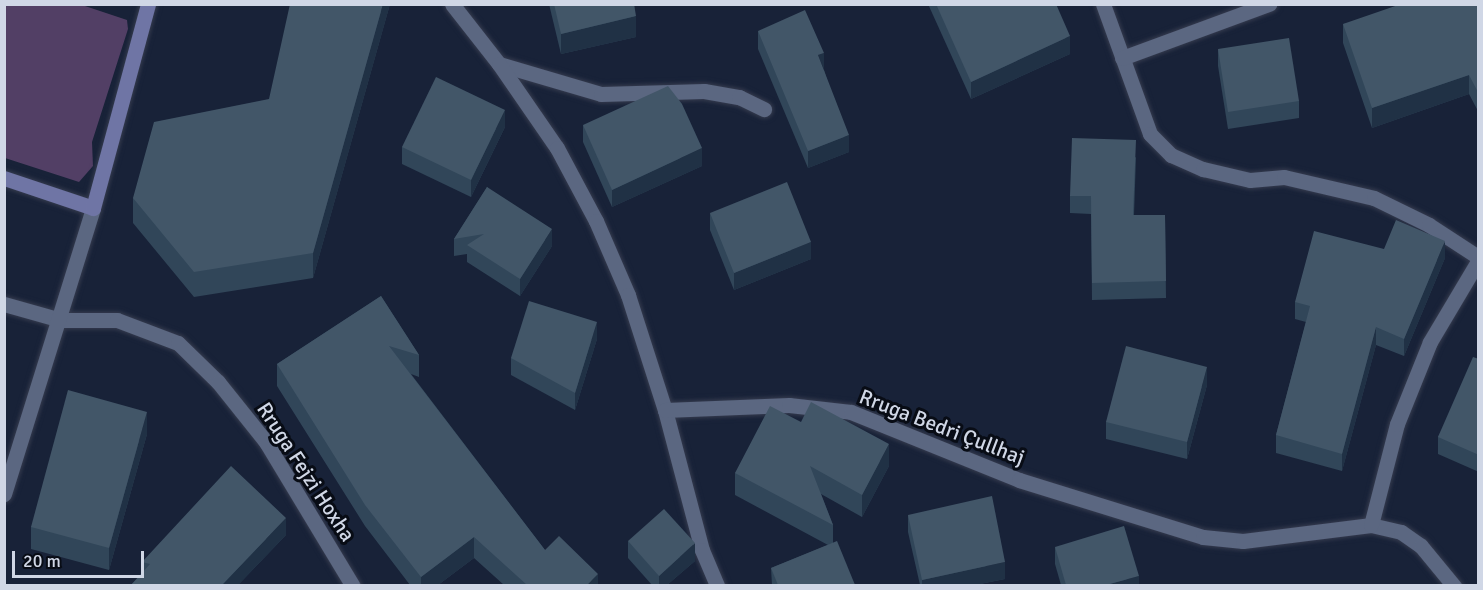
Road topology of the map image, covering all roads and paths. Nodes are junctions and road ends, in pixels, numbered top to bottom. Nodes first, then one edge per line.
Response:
1 (148, 4) edge
2 (452, 4) edge
3 (1103, 4) edge
4 (1269, 4) edge
5 (1122, 58) junction
6 (499, 64) junction
7 (764, 109) dead end
8 (4, 178) edge
9 (93, 208) junction
10 (1479, 259) edge
11 (4, 304) edge
12 (61, 320) junction
13 (665, 410) junction
14 (4, 494) edge
15 (1371, 525) junction
16 (353, 585) edge
17 (717, 585) edge
18 (1454, 585) edge

1 - 9 street
2 - 6 street
3 - 5 street
4 - 5 street
5 - 10 street
6 - 7 street
6 - 13 street
8 - 9 street
9 - 12 street
10 - 15 street
11 - 12 street, Rruga Fejzi Hoxha
12 - 14 street
12 - 16 street, Rruga Fejzi Hoxha
13 - 15 street, Rruga Bedri Çullhaj
13 - 17 street
15 - 18 street, Rruga Bedri Çullhaj

